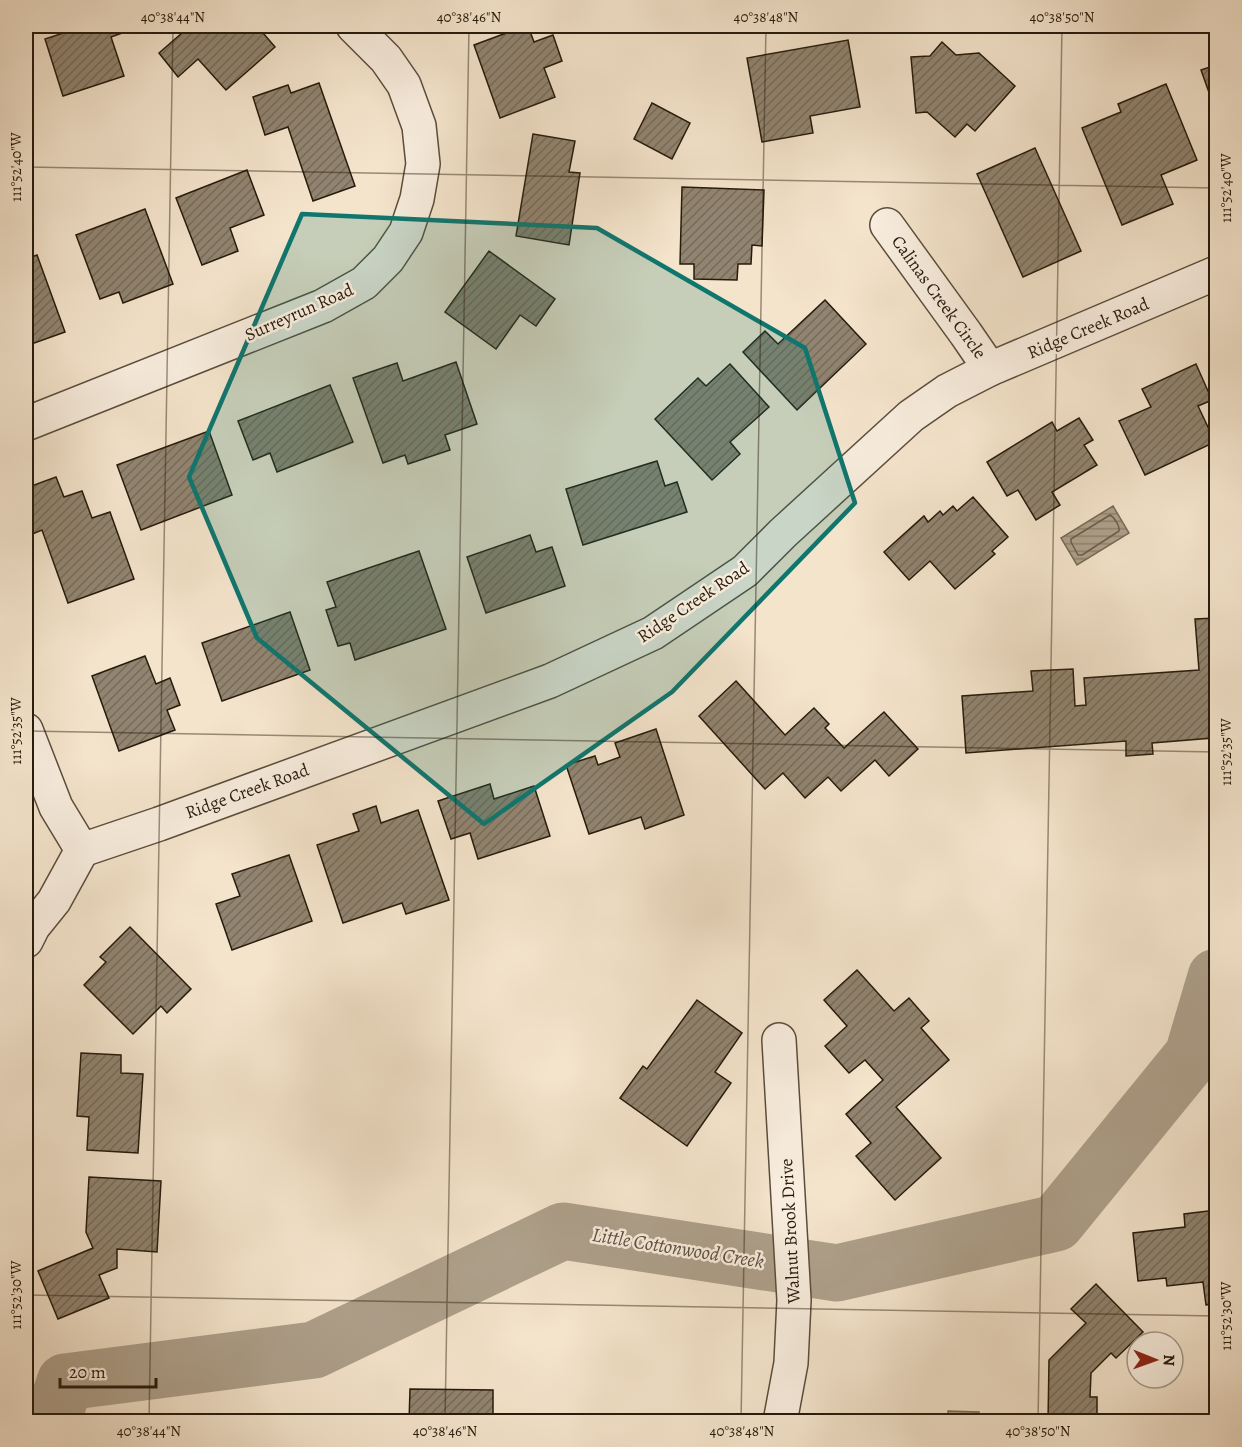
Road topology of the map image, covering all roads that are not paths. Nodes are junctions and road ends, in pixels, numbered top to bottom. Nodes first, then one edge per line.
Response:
1 (353, 26) edge
2 (887, 225) dead end
3 (1216, 273) edge
4 (990, 369) junction
5 (26, 424) edge
6 (26, 730) edge
7 (82, 850) junction
8 (26, 941) edge
9 (779, 1040) dead end
10 (780, 1422) edge

1 - 5 street, Surreyrun Road
2 - 4 street, Calinas Creek Circle
3 - 4 street, Ridge Creek Road
4 - 7 street, Ridge Creek Road
6 - 7 street
7 - 8 street
9 - 10 street, Walnut Brook Drive

